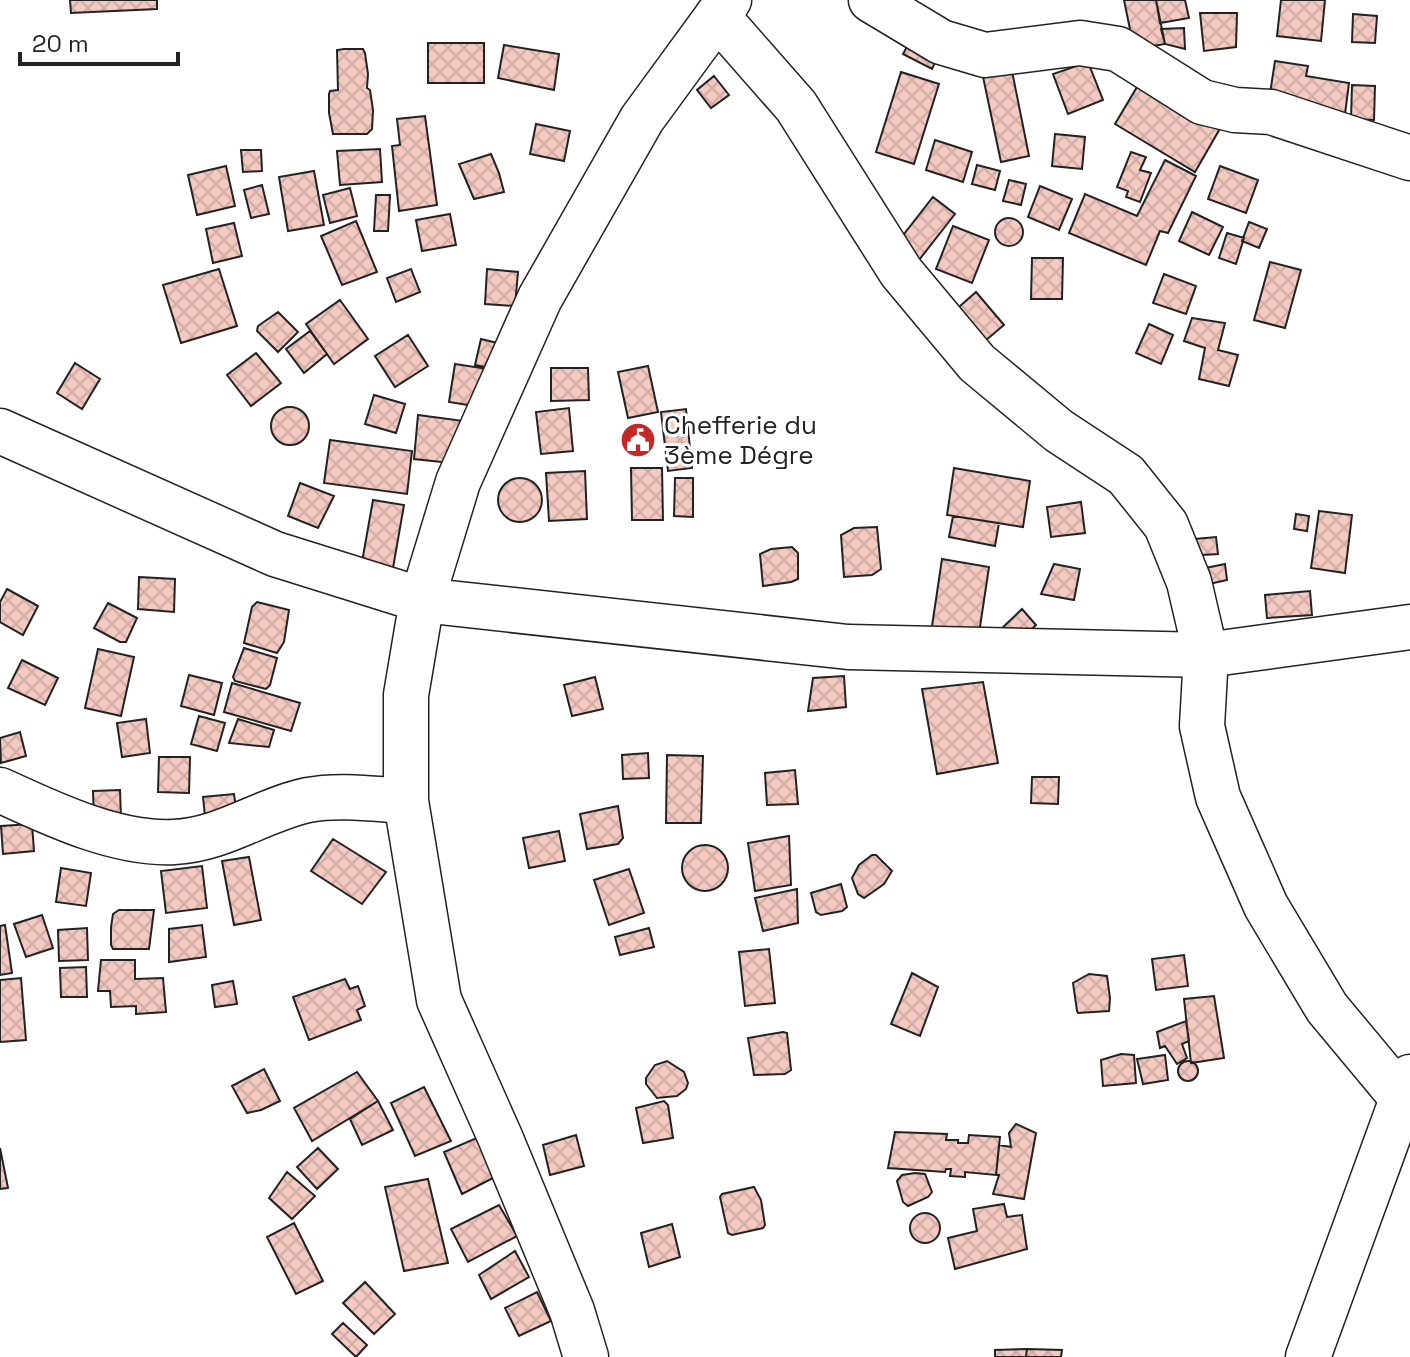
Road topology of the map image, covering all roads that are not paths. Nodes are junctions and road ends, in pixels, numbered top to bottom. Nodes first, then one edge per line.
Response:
1 (871, 0) edge
2 (723, 8) edge
3 (1410, 158) edge
4 (0, 431) edge
5 (422, 600) junction
6 (1410, 627) edge
7 (1206, 655) junction
8 (0, 790) edge
9 (406, 801) junction
10 (1406, 1087) edge
11 (586, 1357) edge
12 (1308, 1357) edge

1 - 3 main road
2 - 5 main road
2 - 7 main road
4 - 5 main road
5 - 7 main road
5 - 9 main road
6 - 7 main road
7 - 10 main road
8 - 9 main road
9 - 11 main road
10 - 12 main road

